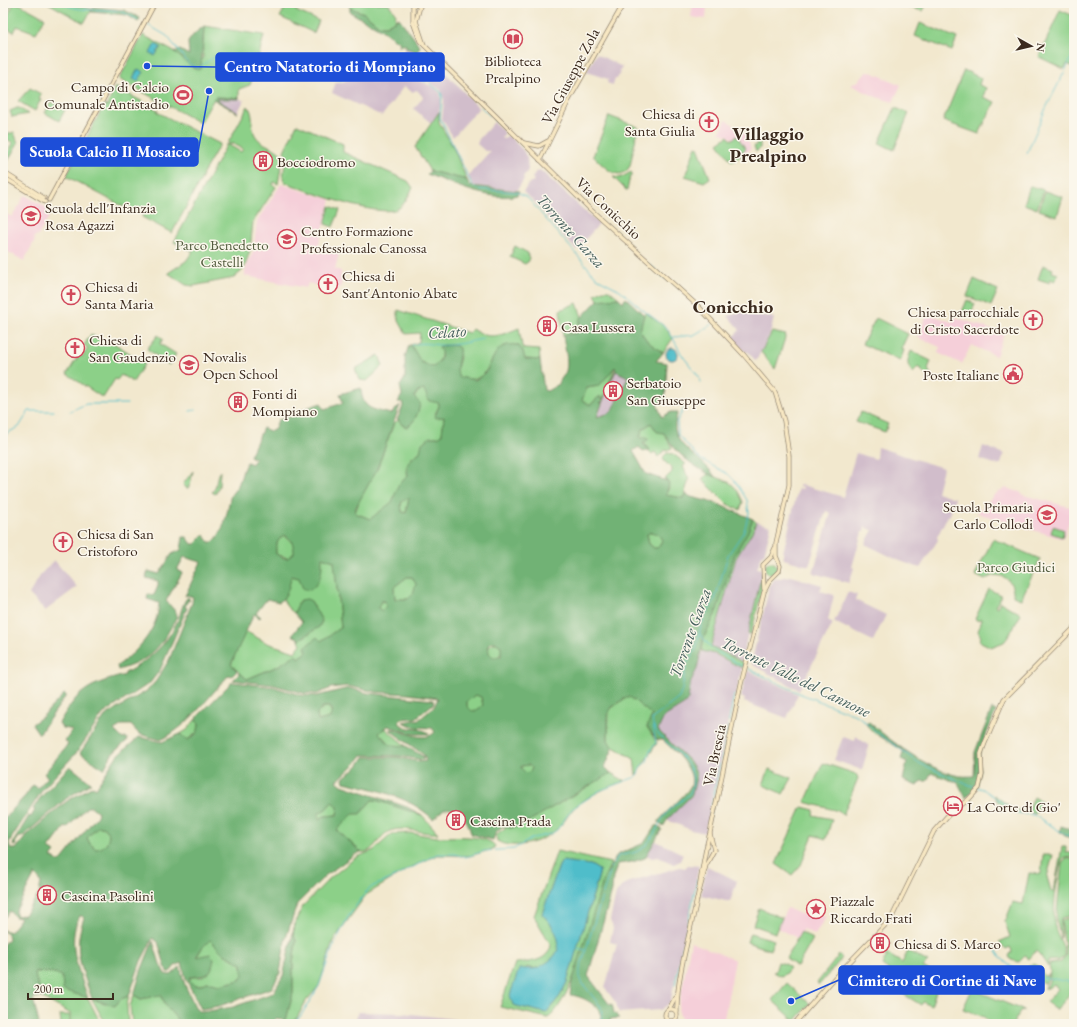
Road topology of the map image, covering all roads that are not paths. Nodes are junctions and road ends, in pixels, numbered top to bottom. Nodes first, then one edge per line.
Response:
1 (277, 3) edge
2 (286, 3) edge
3 (424, 3) edge
4 (624, 3) edge
5 (155, 4) edge
6 (412, 4) edge
7 (420, 6) junction
8 (425, 47) junction
9 (550, 139) junction
10 (522, 142) junction
11 (540, 160) junction
12 (3, 172) edge
13 (3, 177) edge
14 (8, 178) junction
15 (776, 543) junction
16 (768, 560) junction
17 (776, 561) junction
18 (765, 573) junction
19 (774, 576) junction
20 (764, 592) junction
21 (1074, 628) edge
22 (710, 833) junction
23 (706, 846) junction
24 (713, 847) junction
25 (705, 852) junction
26 (711, 854) junction
27 (698, 895) junction
28 (679, 987) junction
29 (668, 1009) junction
30 (677, 1012) junction
31 (665, 1018) junction
32 (672, 1023) edge
33 (665, 1024) edge
34 (794, 1024) edge

1 - 2 main road
3 - 7 main road
4 - 9 main road, Via Giuseppe Zola
5 - 14 main road
6 - 7 main road
6 - 8 main road, Via Conicchio
7 - 8 main road, Via Conicchio
8 - 10 main road, Via Conicchio
9 - 10 main road, Via Giuseppe Zola
9 - 11 main road, Via Giuseppe Zola
10 - 11 main road, Via Conicchio
11 - 15 main road, Via Conicchio
12 - 14 main road
13 - 14 main road
15 - 16 main road
15 - 17 main road
16 - 17 main road
16 - 18 main road
17 - 19 main road
18 - 19 main road
18 - 20 main road
19 - 20 main road
20 - 22 main road, Via Brescia
21 - 34 main road
22 - 23 main road, Via Brescia
22 - 24 main road, Via Brescia
23 - 24 main road
23 - 25 main road, Via Brescia
24 - 26 main road, Via Brescia
25 - 26 main road
25 - 27 main road, Via Brescia
26 - 27 main road, Via Brescia
27 - 28 main road, Via Brescia
28 - 29 main road, Via Brescia
28 - 30 main road, Via Brescia
29 - 30 main road
29 - 31 main road, Via Brescia
30 - 32 main road, Via Brescia
31 - 32 main road, Via Brescia
31 - 33 main road, Via Brescia

